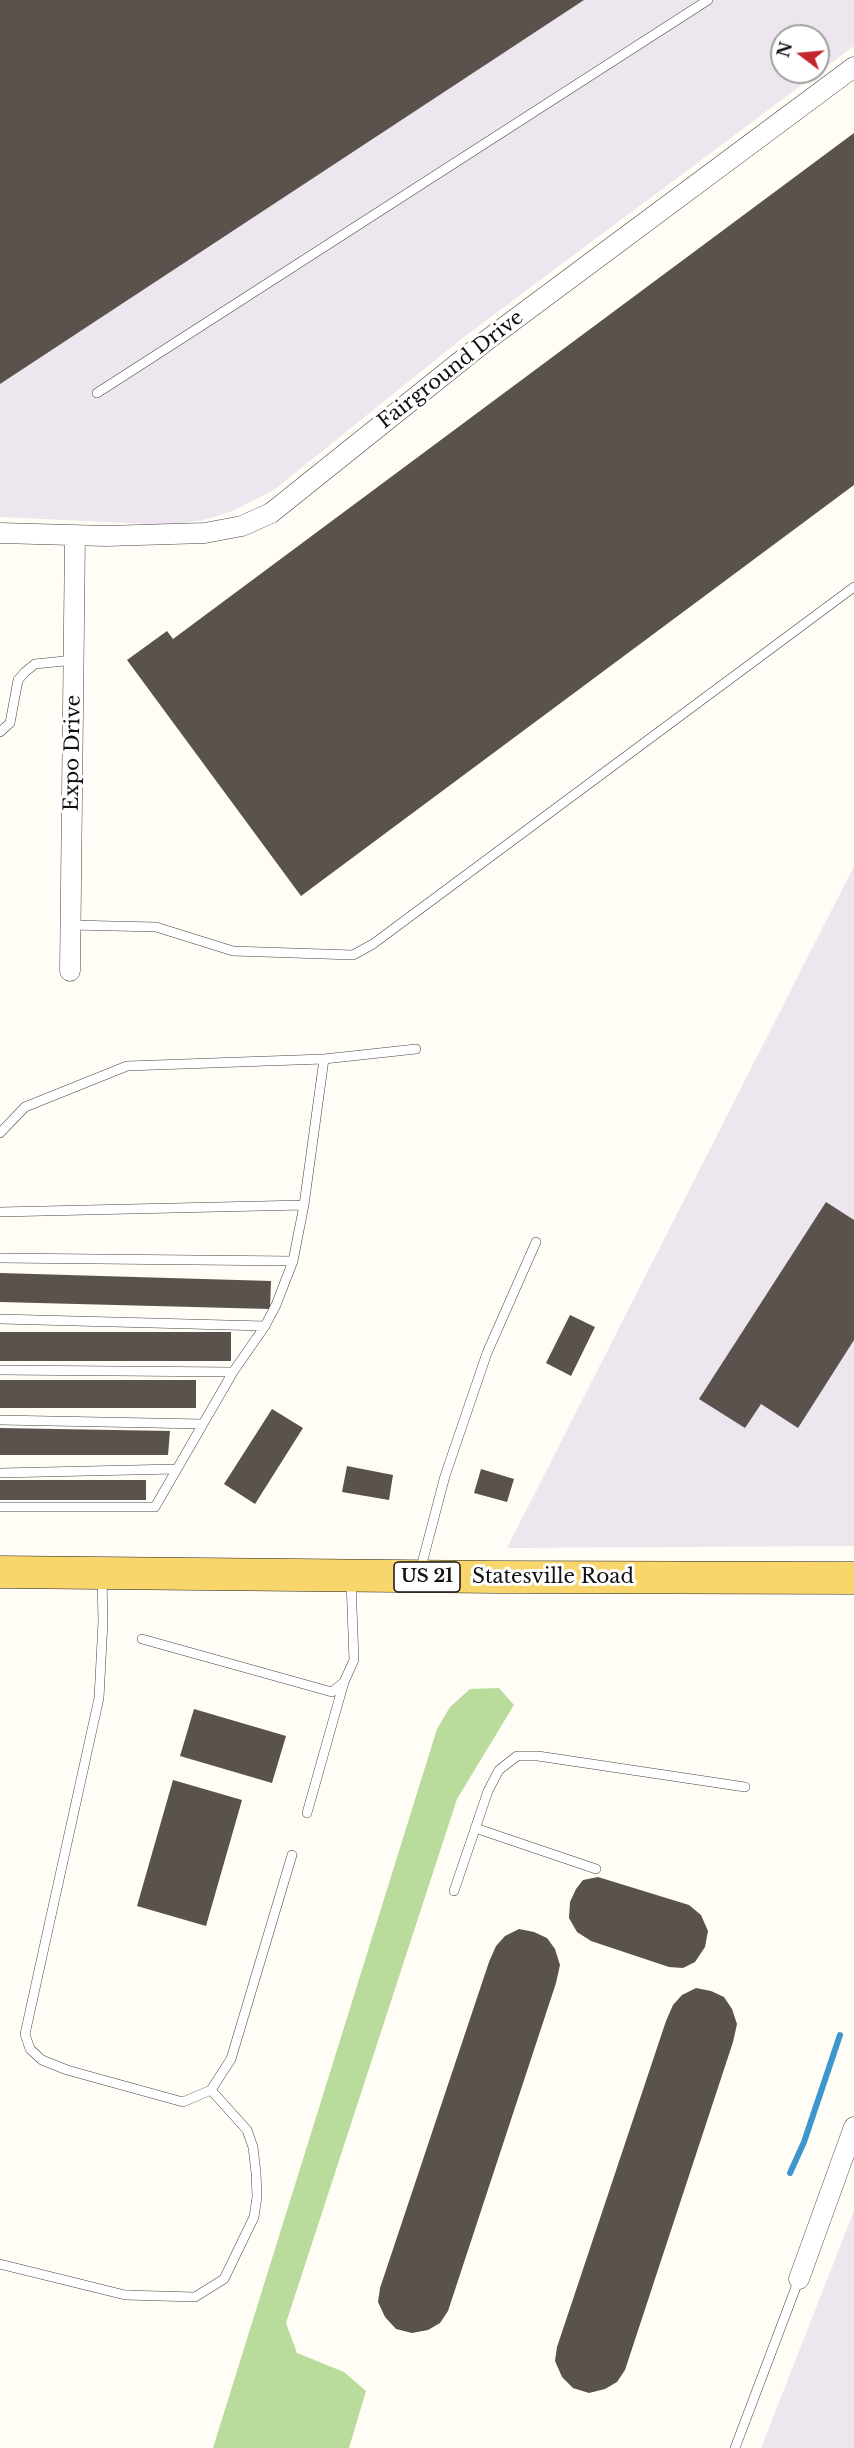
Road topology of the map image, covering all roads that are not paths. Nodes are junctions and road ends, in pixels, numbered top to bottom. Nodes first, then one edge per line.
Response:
1 (708, 0) edge
2 (854, 67) edge
3 (97, 393) dead end
4 (0, 533) edge
5 (75, 535) junction
6 (854, 587) edge
7 (74, 660) junction
8 (0, 732) edge
9 (71, 925) junction
10 (70, 971) dead end
11 (416, 1049) dead end
12 (324, 1059) junction
13 (0, 1133) edge
14 (304, 1205) junction
15 (0, 1212) edge
16 (536, 1242) dead end
17 (0, 1258) edge
18 (293, 1262) junction
19 (0, 1320) edge
20 (265, 1326) junction
21 (0, 1371) edge
22 (233, 1372) junction
23 (0, 1420) edge
24 (203, 1424) junction
25 (176, 1469) junction
26 (0, 1473) edge
27 (0, 1507) edge
28 (0, 1572) edge
29 (102, 1572) junction
30 (351, 1576) junction
31 (418, 1577) junction
32 (854, 1578) edge
33 (142, 1639) dead end
34 (345, 1682) junction
35 (744, 1787) dead end
36 (307, 1813) dead end
37 (475, 1828) junction
38 (292, 1855) dead end
39 (596, 1869) dead end
40 (454, 1891) dead end
41 (211, 2090) junction
42 (854, 2127) edge
43 (0, 2264) edge
44 (799, 2279) joint
45 (735, 2448) edge

1 - 3 lane
2 - 5 street, Fairground Drive
4 - 5 street, Fairground Drive
5 - 7 street, Expo Drive
6 - 9 lane
7 - 8 lane
7 - 9 street, Expo Drive
9 - 10 street, Expo Drive
11 - 12 lane
12 - 13 lane
12 - 14 lane
14 - 15 lane
14 - 18 lane
16 - 31 lane
17 - 18 lane
18 - 20 lane
19 - 20 lane
20 - 22 lane
21 - 22 lane
22 - 24 lane
23 - 24 lane
24 - 25 lane
25 - 26 lane
25 - 27 lane
28 - 29 main road, Statesville Road / US 21
29 - 30 main road, Statesville Road / US 21
29 - 41 lane
30 - 31 main road, Statesville Road / US 21
30 - 34 lane
31 - 32 main road, Statesville Road / US 21
33 - 34 lane
34 - 36 lane
35 - 37 lane
37 - 39 lane
37 - 40 lane
38 - 41 lane
41 - 43 lane
42 - 44 street
44 - 45 lane

